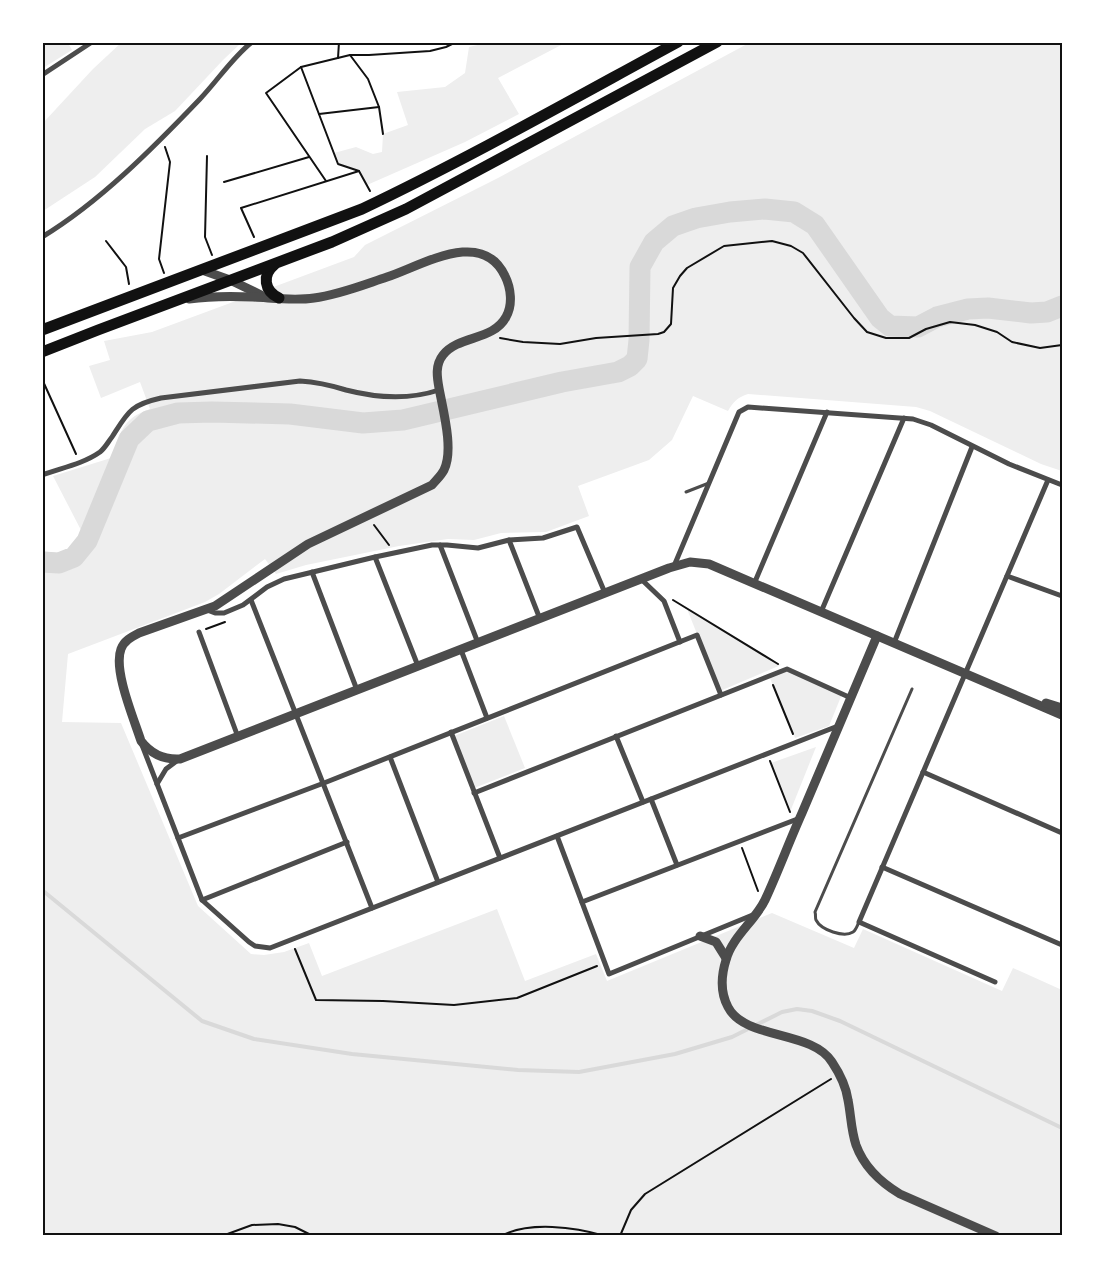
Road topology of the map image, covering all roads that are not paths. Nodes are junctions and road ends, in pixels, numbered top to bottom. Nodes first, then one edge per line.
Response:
1 (92, 42) edge
2 (252, 42) edge
3 (678, 42) edge
4 (717, 42) edge
5 (42, 75) edge
6 (42, 237) edge
7 (274, 265) junction
8 (202, 270) junction
9 (230, 280) junction
10 (279, 298) junction
11 (173, 302) junction
12 (42, 330) edge
13 (42, 352) edge
14 (439, 390) junction
15 (827, 412) junction
16 (904, 418) junction
17 (972, 447) junction
18 (42, 475) edge
19 (1048, 480) junction
20 (709, 482) junction
21 (1062, 485) edge
22 (686, 492) dead end
23 (509, 540) junction
24 (440, 545) junction
25 (375, 557) junction
26 (674, 566) junction
27 (312, 572) junction
28 (1007, 576) junction
29 (641, 579) junction
30 (754, 584) junction
31 (605, 593) junction
32 (1062, 596) edge
33 (251, 600) junction
34 (207, 610) junction
35 (821, 612) junction
36 (540, 619) junction
37 (199, 632) road end
38 (877, 636) junction
39 (680, 642) junction
40 (478, 643) junction
41 (894, 643) junction
42 (461, 650) junction
43 (418, 666) junction
44 (965, 674) junction
45 (912, 689) dead end
46 (357, 690) junction
47 (1004, 690) junction
48 (721, 695) junction
49 (851, 698) junction
50 (1062, 708) edge
51 (297, 714) junction
52 (1062, 715) edge
53 (487, 718) junction
54 (839, 726) junction
55 (451, 732) junction
56 (238, 736) junction
57 (616, 736) junction
58 (141, 741) junction
59 (390, 757) junction
60 (180, 759) junction
61 (923, 772) junction
62 (324, 783) junction
63 (157, 784) junction
64 (474, 793) junction
65 (651, 799) junction
66 (643, 802) junction
67 (796, 819) junction
68 (1062, 832) edge
69 (557, 836) junction
70 (178, 838) junction
71 (346, 842) junction
72 (500, 858) junction
73 (677, 866) junction
74 (882, 867) junction
75 (438, 882) junction
76 (202, 900) junction
77 (582, 902) junction
78 (372, 908) junction
79 (756, 913) junction
80 (859, 922) junction
81 (700, 936) junction
82 (1062, 945) edge
83 (726, 958) junction
84 (995, 982) dead end
85 (996, 1236) edge

1 - 5 street
2 - 6 street
3 - 8 highway
4 - 7 highway
7 - 9 highway
7 - 10 highway
8 - 9 street
8 - 12 highway
9 - 10 street
9 - 11 highway
10 - 11 street
10 - 14 street
11 - 13 highway
14 - 18 street
14 - 34 street
15 - 16 street
15 - 20 street
15 - 30 street
16 - 17 street
16 - 35 street
17 - 19 street
17 - 41 street
19 - 21 street
19 - 28 street
20 - 22 lane
20 - 26 street
23 - 24 street
23 - 31 street
23 - 36 street
24 - 25 street
24 - 40 street
25 - 27 street
25 - 43 street
26 - 29 street
26 - 30 street
27 - 33 street
27 - 46 street
28 - 32 street
28 - 44 street
29 - 31 street
29 - 39 street
30 - 35 street
31 - 36 street
33 - 34 street
33 - 51 street
34 - 58 street
35 - 38 street
36 - 40 street
37 - 56 street
38 - 41 street
38 - 49 street
39 - 48 street
39 - 53 street
40 - 42 street
41 - 44 street
42 - 43 street
42 - 53 street
43 - 46 street
44 - 47 street
44 - 61 street
45 - 80 lane
46 - 51 street
47 - 50 street
47 - 52 street
48 - 49 street
48 - 57 street
49 - 54 street
51 - 56 street
51 - 62 street
53 - 55 street
54 - 65 street
54 - 67 street
55 - 59 street
55 - 64 street
56 - 60 street
57 - 64 street
57 - 66 street
58 - 60 street
58 - 63 street
59 - 62 street
59 - 75 street
60 - 63 street
61 - 68 street
61 - 74 street
62 - 70 street
62 - 71 street
63 - 70 street
64 - 72 street
65 - 66 street
65 - 73 street
66 - 69 street
67 - 73 street
67 - 79 street
69 - 72 street
69 - 77 street
70 - 76 street
71 - 76 street
71 - 78 street
72 - 75 street
73 - 77 street
74 - 80 street
74 - 82 street
75 - 78 street
76 - 78 street
77 - 81 street
79 - 81 street
79 - 83 street
80 - 84 street
81 - 83 street
83 - 85 street

